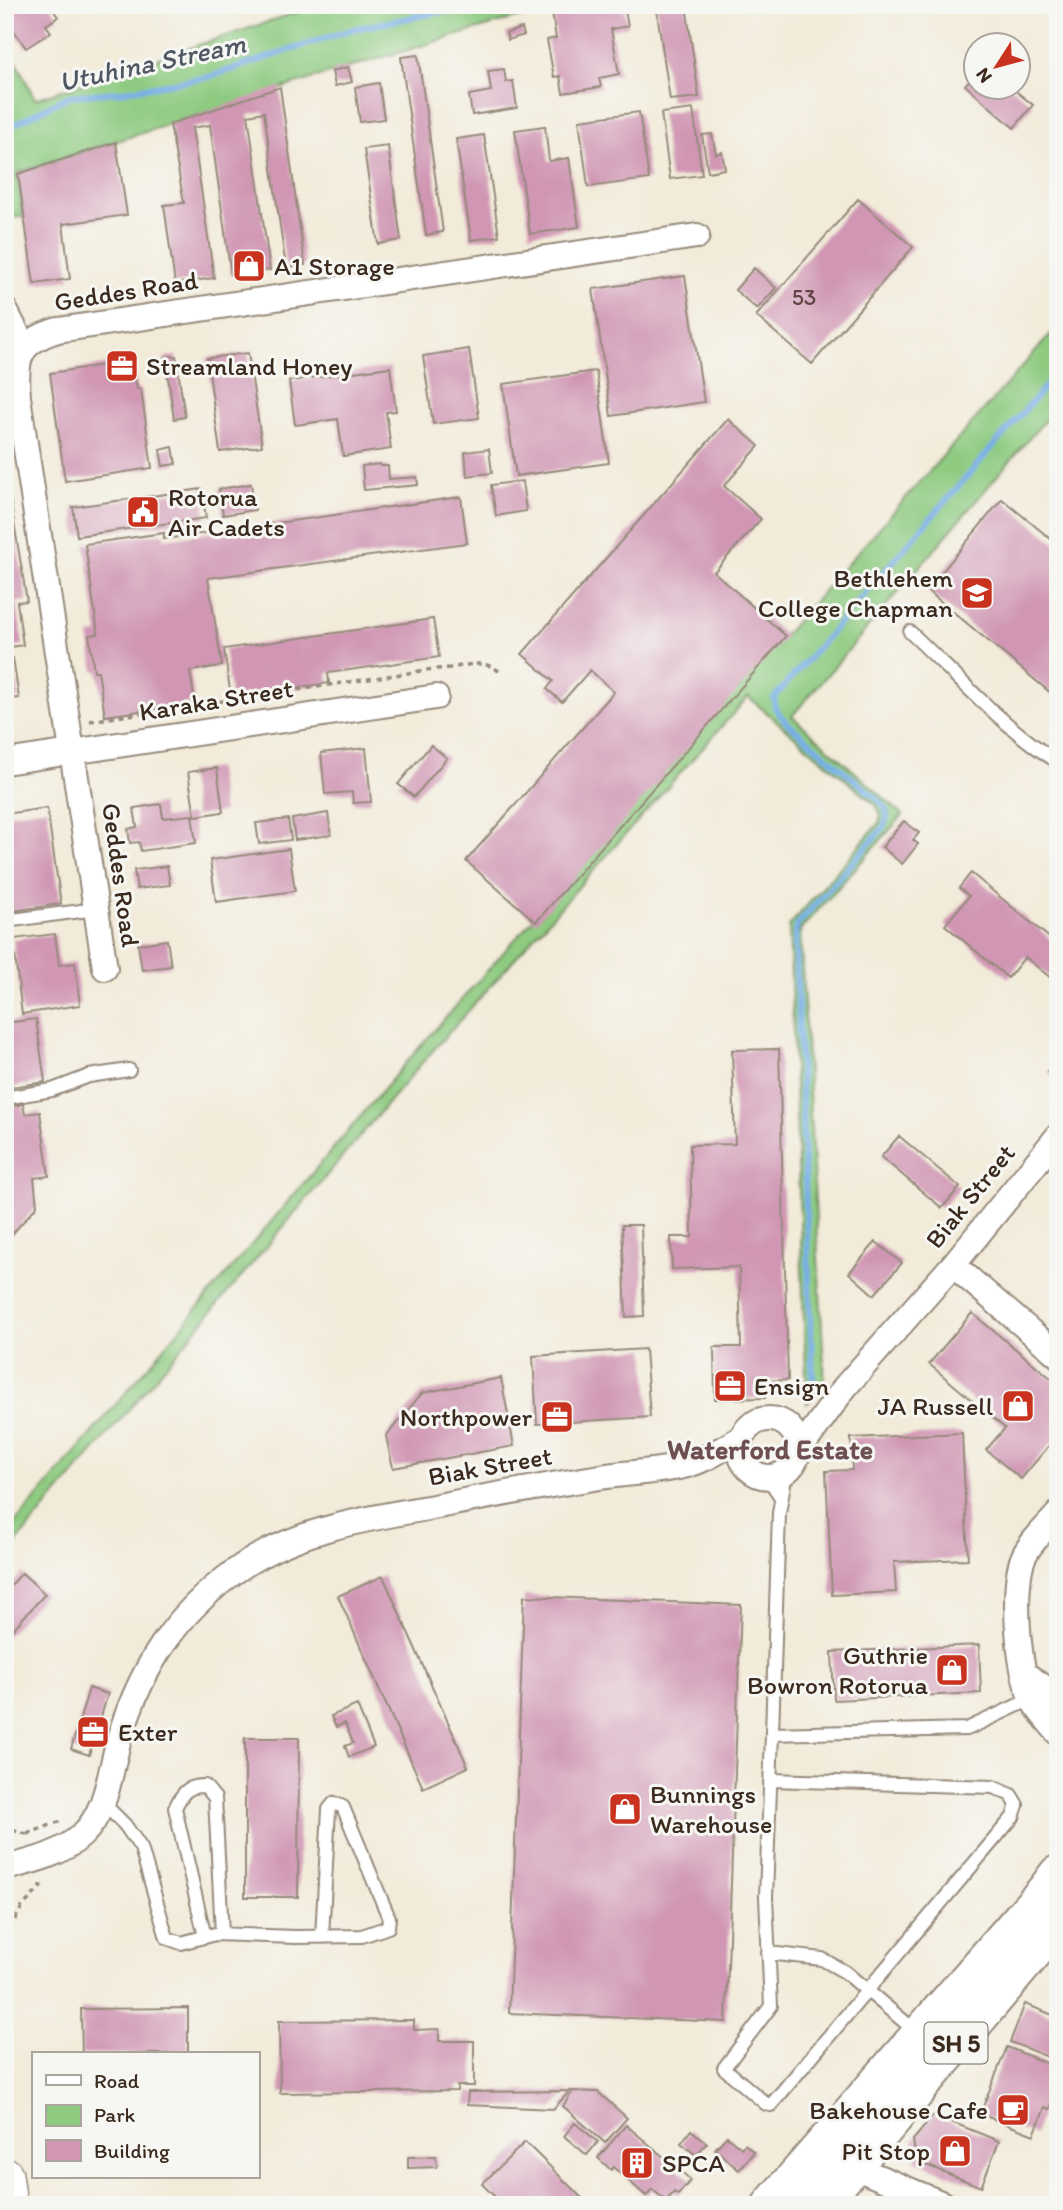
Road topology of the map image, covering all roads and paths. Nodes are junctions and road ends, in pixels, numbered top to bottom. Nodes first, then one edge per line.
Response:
1 (697, 236) dead end
2 (5, 310) edge
3 (24, 347) junction
4 (910, 632) dead end
5 (500, 672) dead end
6 (436, 697) dead end
7 (90, 721) dead end
8 (72, 752) junction
9 (5, 762) edge
10 (1058, 762) edge
11 (96, 909) junction
12 (5, 921) edge
13 (105, 968) dead end
14 (129, 1070) dead end
15 (5, 1098) edge
16 (1058, 1136) edge
17 (953, 1265) junction
18 (1058, 1355) edge
19 (845, 1387) junction
20 (785, 1424) junction
21 (740, 1439) junction
22 (686, 1466) junction
23 (776, 1474) junction
24 (1058, 1514) edge
25 (1025, 1674) junction
26 (1058, 1697) edge
27 (1031, 1699) junction
28 (1058, 1733) edge
29 (772, 1734) junction
30 (771, 1780) junction
31 (102, 1802) junction
32 (67, 1819) dead end
33 (5, 1823) edge
34 (5, 1868) edge
35 (1058, 1875) edge
36 (41, 1880) dead end
37 (1058, 1922) edge
38 (222, 1934) junction
39 (5, 1937) edge
40 (205, 1937) junction
41 (322, 1937) junction
42 (768, 1953) junction
43 (867, 1991) junction
44 (919, 2034) junction
45 (840, 2152) junction
46 (5, 2175) edge
47 (9, 2205) edge
48 (772, 2205) edge
49 (819, 2205) edge
50 (945, 2205) edge

1 - 3 street, Geddes Road
2 - 3 street
3 - 8 street, Geddes Road
4 - 10 lane
5 - 7 path
6 - 8 street, Karaka Street
8 - 9 street, Karaka Street
8 - 11 street, Geddes Road
11 - 12 lane
11 - 13 street, Geddes Road
14 - 15 lane
16 - 17 street, Biak Street
17 - 18 street
17 - 19 street, Biak Street
19 - 20 street, Biak Street
19 - 23 street, Biak Street
20 - 21 street
20 - 23 street
21 - 22 street, Biak Street
21 - 23 street
22 - 23 street, Biak Street
22 - 31 street, Biak Street
23 - 29 lane
24 - 25 street
25 - 26 street
25 - 27 street
27 - 28 street
27 - 29 lane
29 - 30 lane
30 - 42 lane
30 - 43 lane
31 - 34 street, Biak Street
31 - 40 lane
32 - 33 path
35 - 44 highway, SH 5
36 - 39 path
37 - 45 highway, SH 5
38 - 40 lane
38 - 40 lane
38 - 41 lane
41 - 41 lane
42 - 43 lane
42 - 43 lane
43 - 44 lane
44 - 45 highway, SH 5
45 - 48 highway, SH 5
45 - 49 highway, SH 5
45 - 50 street
46 - 47 main road

